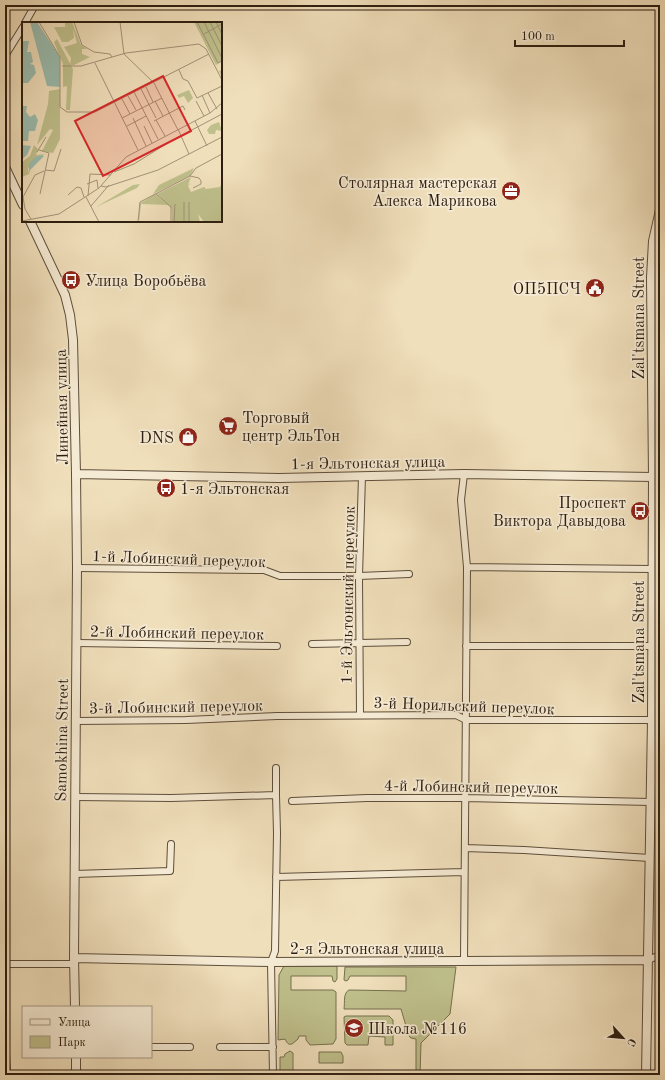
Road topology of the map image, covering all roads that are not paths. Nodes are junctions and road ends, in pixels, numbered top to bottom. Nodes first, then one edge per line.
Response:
1 (35, 5) edge
2 (26, 22) edge
3 (22, 29) edge
4 (5, 56) edge
5 (5, 167) edge
6 (22, 203) edge
7 (660, 210) edge
8 (30, 222) edge
9 (76, 474) junction
10 (464, 474) junction
11 (362, 476) junction
12 (656, 477) edge
13 (467, 567) junction
14 (77, 568) junction
15 (652, 568) junction
16 (409, 574) dead end
17 (360, 576) junction
18 (407, 642) dead end
19 (76, 643) junction
20 (312, 644) dead end
21 (359, 644) junction
22 (277, 646) dead end
23 (466, 646) junction
24 (652, 646) junction
25 (360, 715) junction
26 (277, 716) joint
27 (466, 720) junction
28 (652, 720) junction
29 (75, 721) junction
30 (276, 768) dead end
31 (276, 795) junction
32 (75, 797) junction
33 (465, 798) junction
34 (292, 801) dead end
35 (650, 802) junction
36 (171, 844) dead end
37 (465, 848) junction
38 (650, 858) junction
39 (464, 872) junction
40 (74, 874) junction
41 (276, 877) junction
42 (660, 955) edge
43 (648, 960) junction
44 (74, 961) junction
45 (464, 961) junction
46 (271, 962) junction
47 (5, 964) edge
48 (75, 1006) edge
49 (5, 1034) edge
50 (152, 1047) edge
51 (190, 1047) dead end
52 (220, 1047) dead end
53 (273, 1047) junction
54 (76, 1058) edge
55 (7, 1075) edge
56 (76, 1075) edge
57 (274, 1075) edge
58 (646, 1075) edge

1 - 2 street
3 - 4 street
5 - 6 street
7 - 12 street, Zal'tsmana Street
8 - 9 street, Линейная улица
9 - 11 street, 1-я Эльтонская улица
9 - 14 street, Samokhina Street
10 - 11 street, 1-я Эльтонская улица
10 - 12 street, 1-я Эльтонская улица
10 - 13 street
11 - 17 street, 1-й Эльтонский переулок
12 - 15 street, Zal'tsmana Street
13 - 15 street
13 - 23 street
14 - 17 street, 1-й Лобинский переулок
14 - 19 street, Samokhina Street
15 - 24 street, Zal'tsmana Street
16 - 17 street, 1-й Лобинский переулок
17 - 21 street, 1-й Эльтонский переулок
18 - 21 street
19 - 22 street, 2-й Лобинский переулок
19 - 29 street, Samokhina Street
20 - 21 street
21 - 25 street, 1-й Эльтонский переулок
23 - 24 street
23 - 27 street
24 - 28 street, Zal'tsmana Street
25 - 26 street, 3-й Норильский переулок
25 - 27 street, 3-й Норильский переулок
26 - 29 street, 3-й Лобинский переулок
27 - 28 street, 3-й Норильский переулок
27 - 33 street
28 - 35 street, Zal'tsmana Street
29 - 32 street, Samokhina Street
30 - 31 street
31 - 32 street
31 - 41 street
32 - 40 street, Samokhina Street
33 - 34 street, 4-й Лобинский переулок
33 - 35 street, 4-й Лобинский переулок
33 - 37 street
35 - 38 street, Zal'tsmana Street
36 - 40 street
37 - 38 street
37 - 39 street
38 - 43 street, Zal'tsmana Street
39 - 41 street
39 - 45 street
40 - 44 street, Samokhina Street
41 - 46 street
42 - 43 street, 2-я Эльтонская улица
43 - 45 street, 2-я Эльтонская улица
43 - 58 street, Zal'tsmana Street
44 - 46 street, 2-я Эльтонская улица
44 - 47 street
44 - 48 street, Samokhina Street
45 - 46 street, 2-я Эльтонская улица
46 - 53 street
49 - 55 street
50 - 51 street
52 - 53 street
53 - 57 street
54 - 56 street

